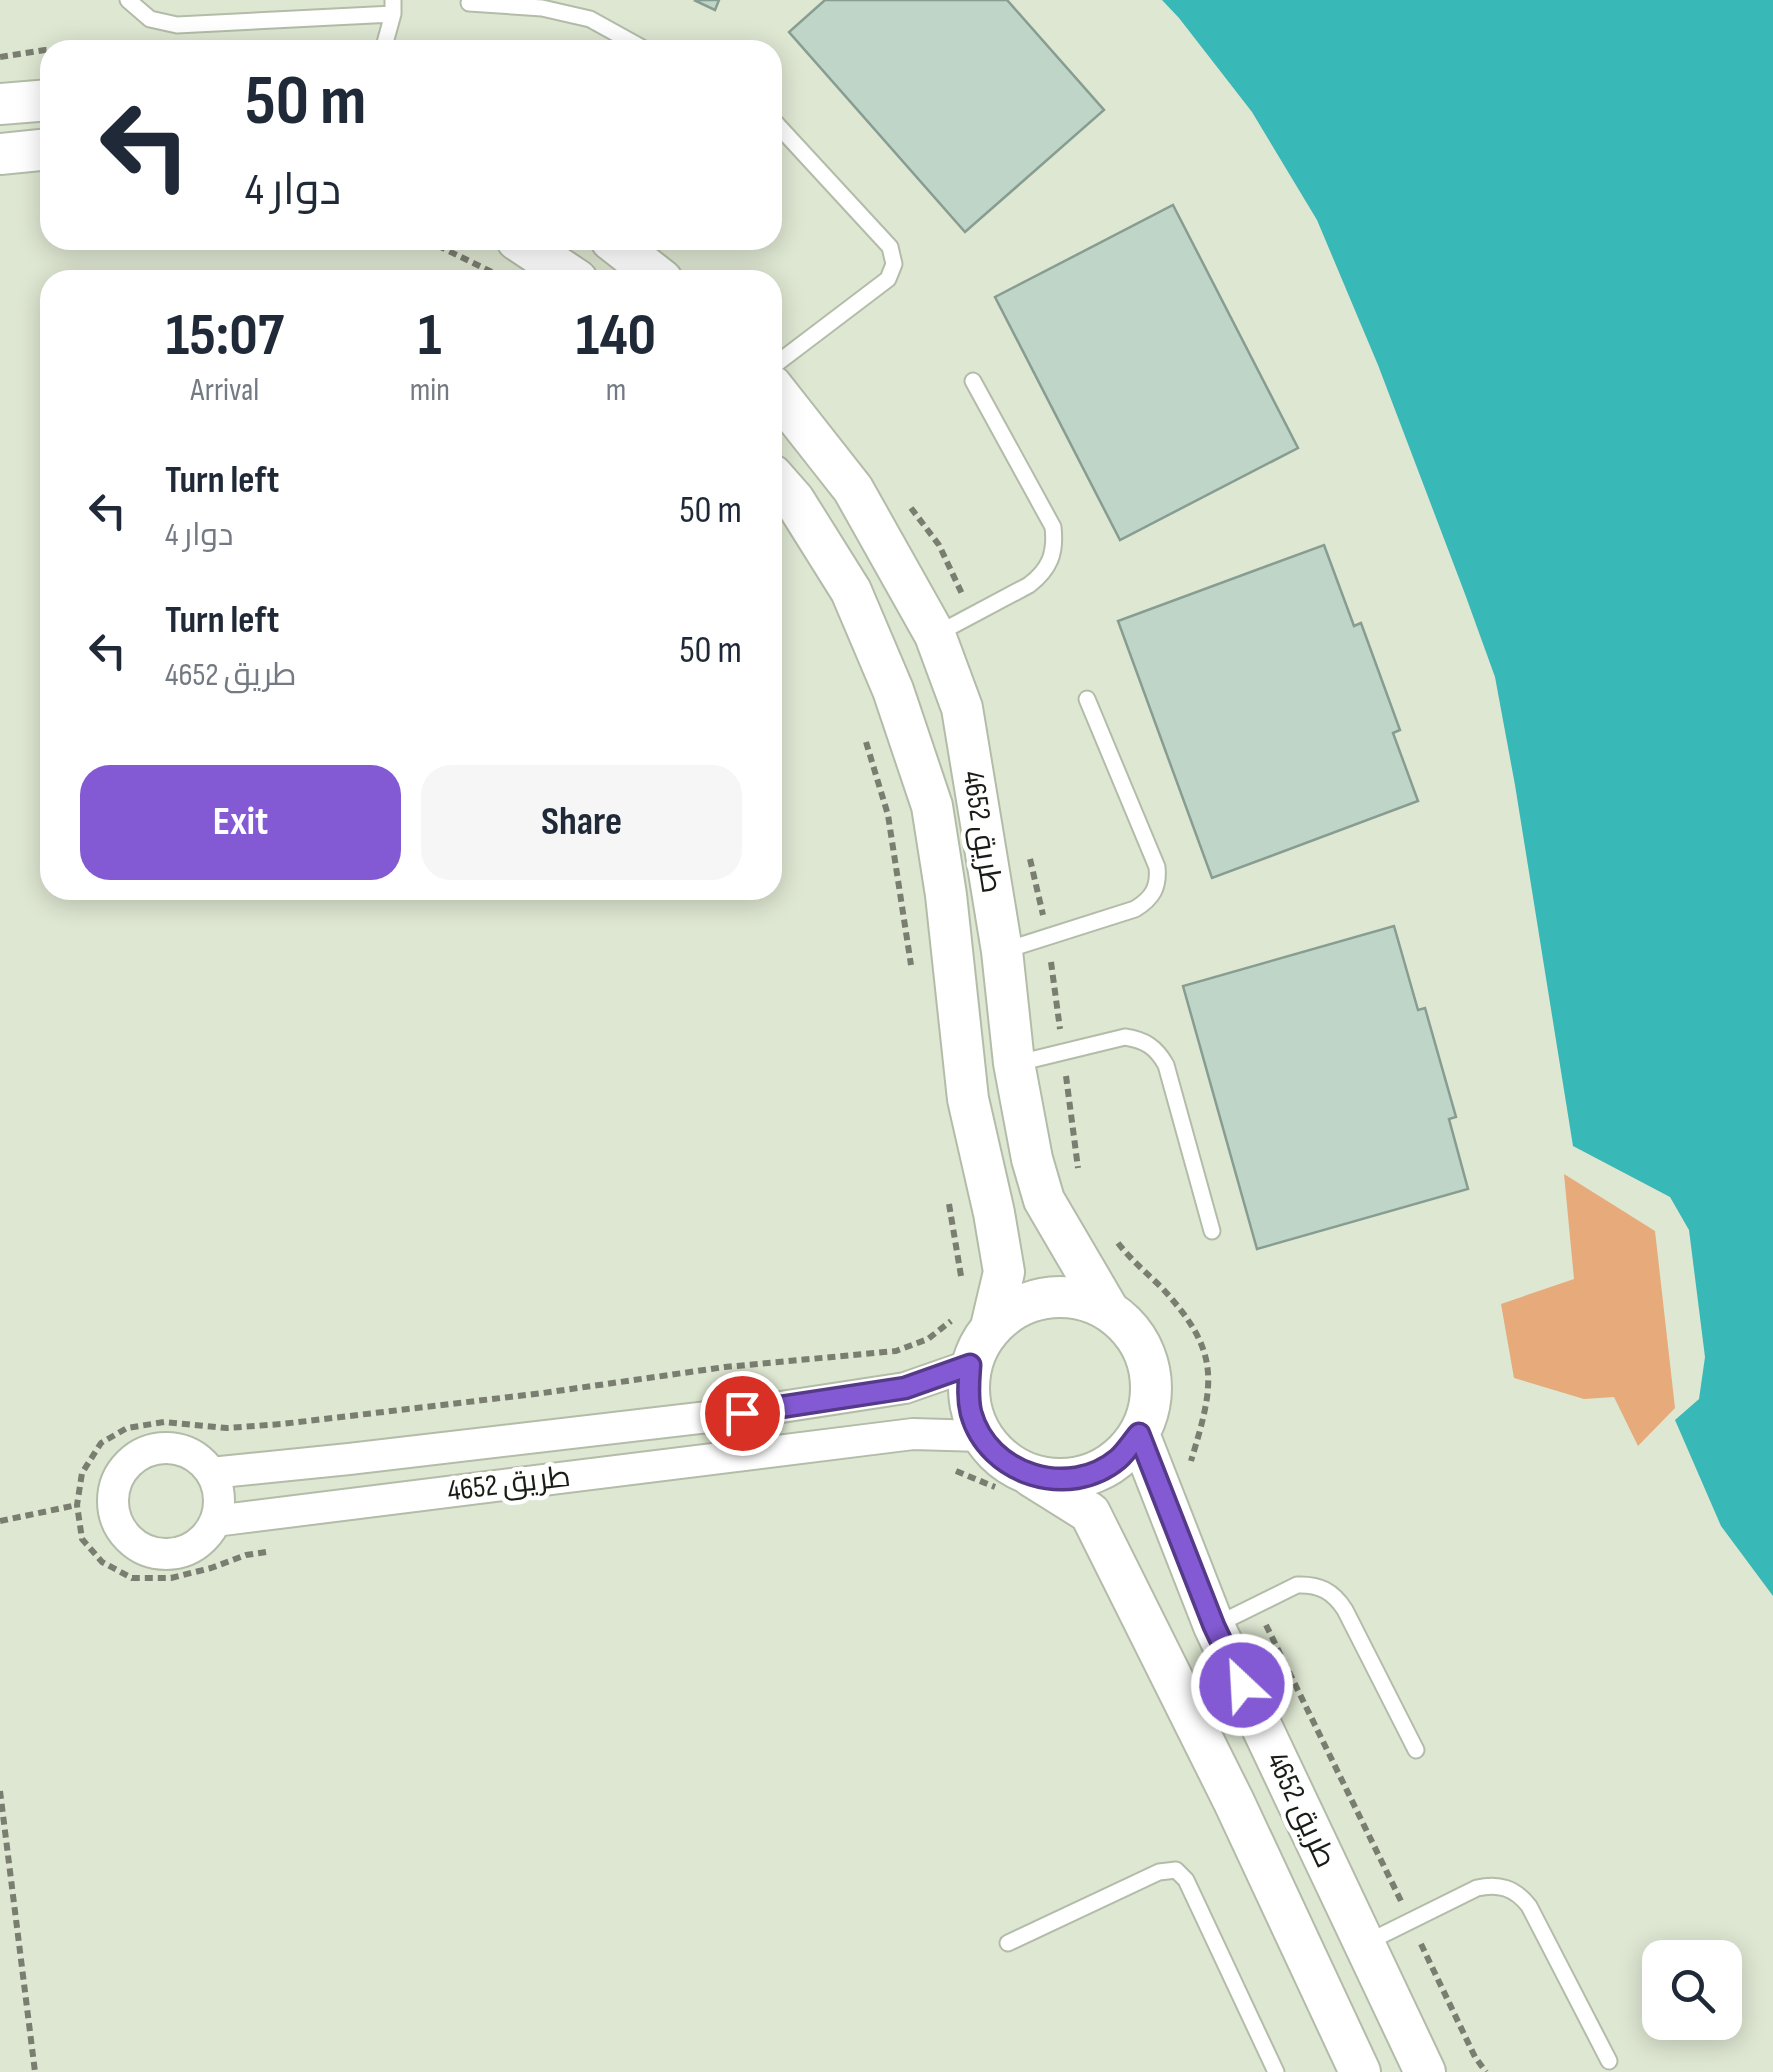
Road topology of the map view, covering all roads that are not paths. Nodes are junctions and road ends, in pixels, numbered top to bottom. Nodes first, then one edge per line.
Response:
1 (128, 0) edge
2 (469, 2) dead end
3 (393, 7) edge
4 (385, 40) edge
5 (628, 40) edge
6 (40, 101) edge
7 (0, 104) edge
8 (782, 130) edge
9 (40, 150) edge
10 (0, 154) edge
11 (532, 250) edge
12 (624, 250) edge
13 (562, 270) edge
14 (649, 270) edge
15 (782, 359) edge
16 (973, 380) dead end
17 (782, 399) edge
18 (782, 487) edge
19 (935, 636) junction
20 (1087, 699) dead end
21 (1002, 951) junction
22 (1014, 1064) junction
23 (1212, 1231) dead end
24 (1109, 1311) junction
25 (973, 1318) junction
26 (970, 1365) junction
27 (1139, 1434) junction
28 (981, 1436) junction
29 (211, 1473) junction
30 (1031, 1476) junction
31 (215, 1521) junction
32 (1214, 1626) junction
33 (1416, 1750) dead end
34 (1008, 1943) dead end
35 (1364, 1944) junction
36 (1610, 2061) dead end
37 (1276, 2072) edge
38 (1360, 2072) edge
39 (1425, 2072) edge

1 - 3 lane
2 - 5 lane
3 - 4 lane
6 - 7 street
8 - 15 lane
9 - 10 street
11 - 13 street
12 - 14 street
16 - 19 lane
17 - 19 street, طريق 4652
18 - 25 street, طريق 4652
19 - 21 street, طريق 4652
20 - 21 lane
21 - 22 street, طريق 4652
22 - 23 lane
22 - 24 street, طريق 4652
24 - 25 street
24 - 27 street
25 - 26 street
26 - 28 street
26 - 29 street, طريق 4652
27 - 30 street
27 - 32 street, طريق 4652
28 - 30 street
28 - 31 street, طريق 4652
29 - 31 street
29 - 31 street
30 - 38 street, طريق 4652
32 - 33 lane
32 - 35 street, طريق 4652
34 - 37 lane
35 - 36 lane
35 - 39 street, طريق 4652

